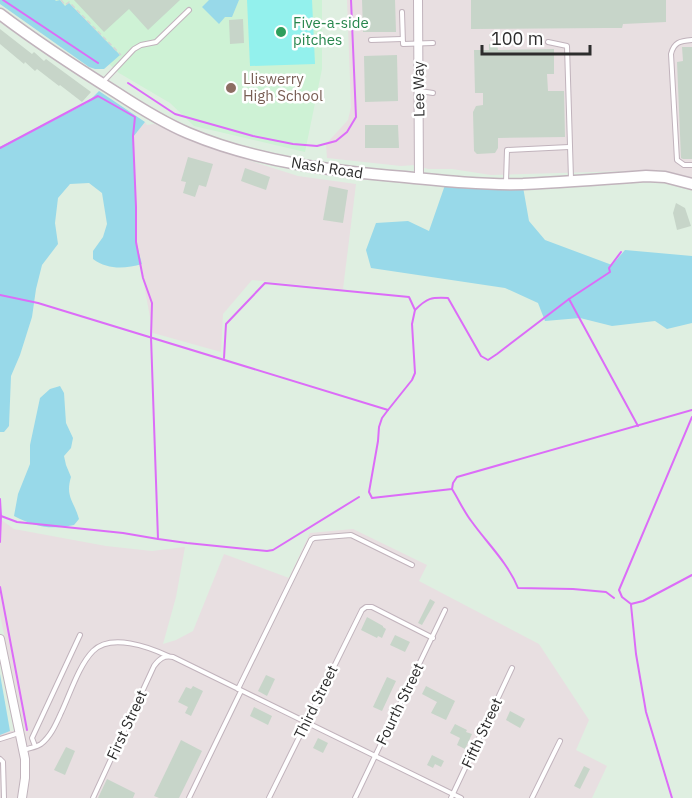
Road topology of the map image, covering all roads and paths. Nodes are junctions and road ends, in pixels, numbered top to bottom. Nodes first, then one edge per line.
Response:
1 (61, 0) edge
2 (418, 0) edge
3 (189, 10) dead end
4 (402, 12) dead end
5 (0, 14) edge
6 (402, 39) junction
7 (371, 40) dead end
8 (692, 40) edge
9 (548, 42) dead end
10 (419, 43) junction
11 (433, 43) dead end
12 (121, 55) dead end
13 (102, 84) junction
14 (419, 91) junction
15 (433, 93) dead end
16 (569, 147) junction
17 (692, 165) edge
18 (419, 179) junction
19 (571, 181) junction
20 (506, 184) junction
21 (692, 184) edge
22 (412, 565) dead end
23 (446, 610) dead end
24 (80, 635) dead end
25 (433, 638) junction
26 (0, 639) edge
27 (167, 657) junction
28 (512, 668) dead end
29 (240, 690) junction
30 (306, 722) junction
31 (20, 733) junction
32 (0, 739) edge
33 (560, 741) dead end
34 (34, 747) junction
35 (23, 750) junction
36 (375, 757) junction
37 (0, 759) edge
38 (452, 796) edge
39 (4, 798) edge
40 (22, 798) edge
41 (93, 798) edge
42 (189, 798) edge
43 (269, 798) edge
44 (355, 798) edge
45 (461, 798) edge
46 (532, 798) edge

1 - 12 path
2 - 10 street, Lee Way
3 - 13 lane
4 - 6 lane
5 - 13 street, Nash Road
6 - 7 lane
6 - 10 lane
8 - 17 lane
9 - 16 lane
10 - 11 lane
10 - 14 street, Lee Way
13 - 18 street, Nash Road
14 - 15 lane
14 - 18 street, Lee Way
16 - 19 lane
16 - 20 lane
18 - 20 street, Nash Road
19 - 20 street, Nash Road
19 - 21 street, Nash Road
22 - 29 lane
23 - 25 lane, Fourth Street
24 - 34 lane
25 - 30 lane, Third Street
25 - 36 lane, Fourth Street
26 - 31 street
27 - 29 lane
27 - 34 lane
27 - 41 lane, First Street
28 - 38 lane, Fifth Street
29 - 30 lane
29 - 42 lane
30 - 36 lane
30 - 43 lane, Third Street
31 - 32 lane
31 - 35 street
33 - 46 lane
34 - 35 lane
35 - 40 street
36 - 38 lane
36 - 44 lane, Fourth Street
37 - 39 lane
38 - 45 lane

